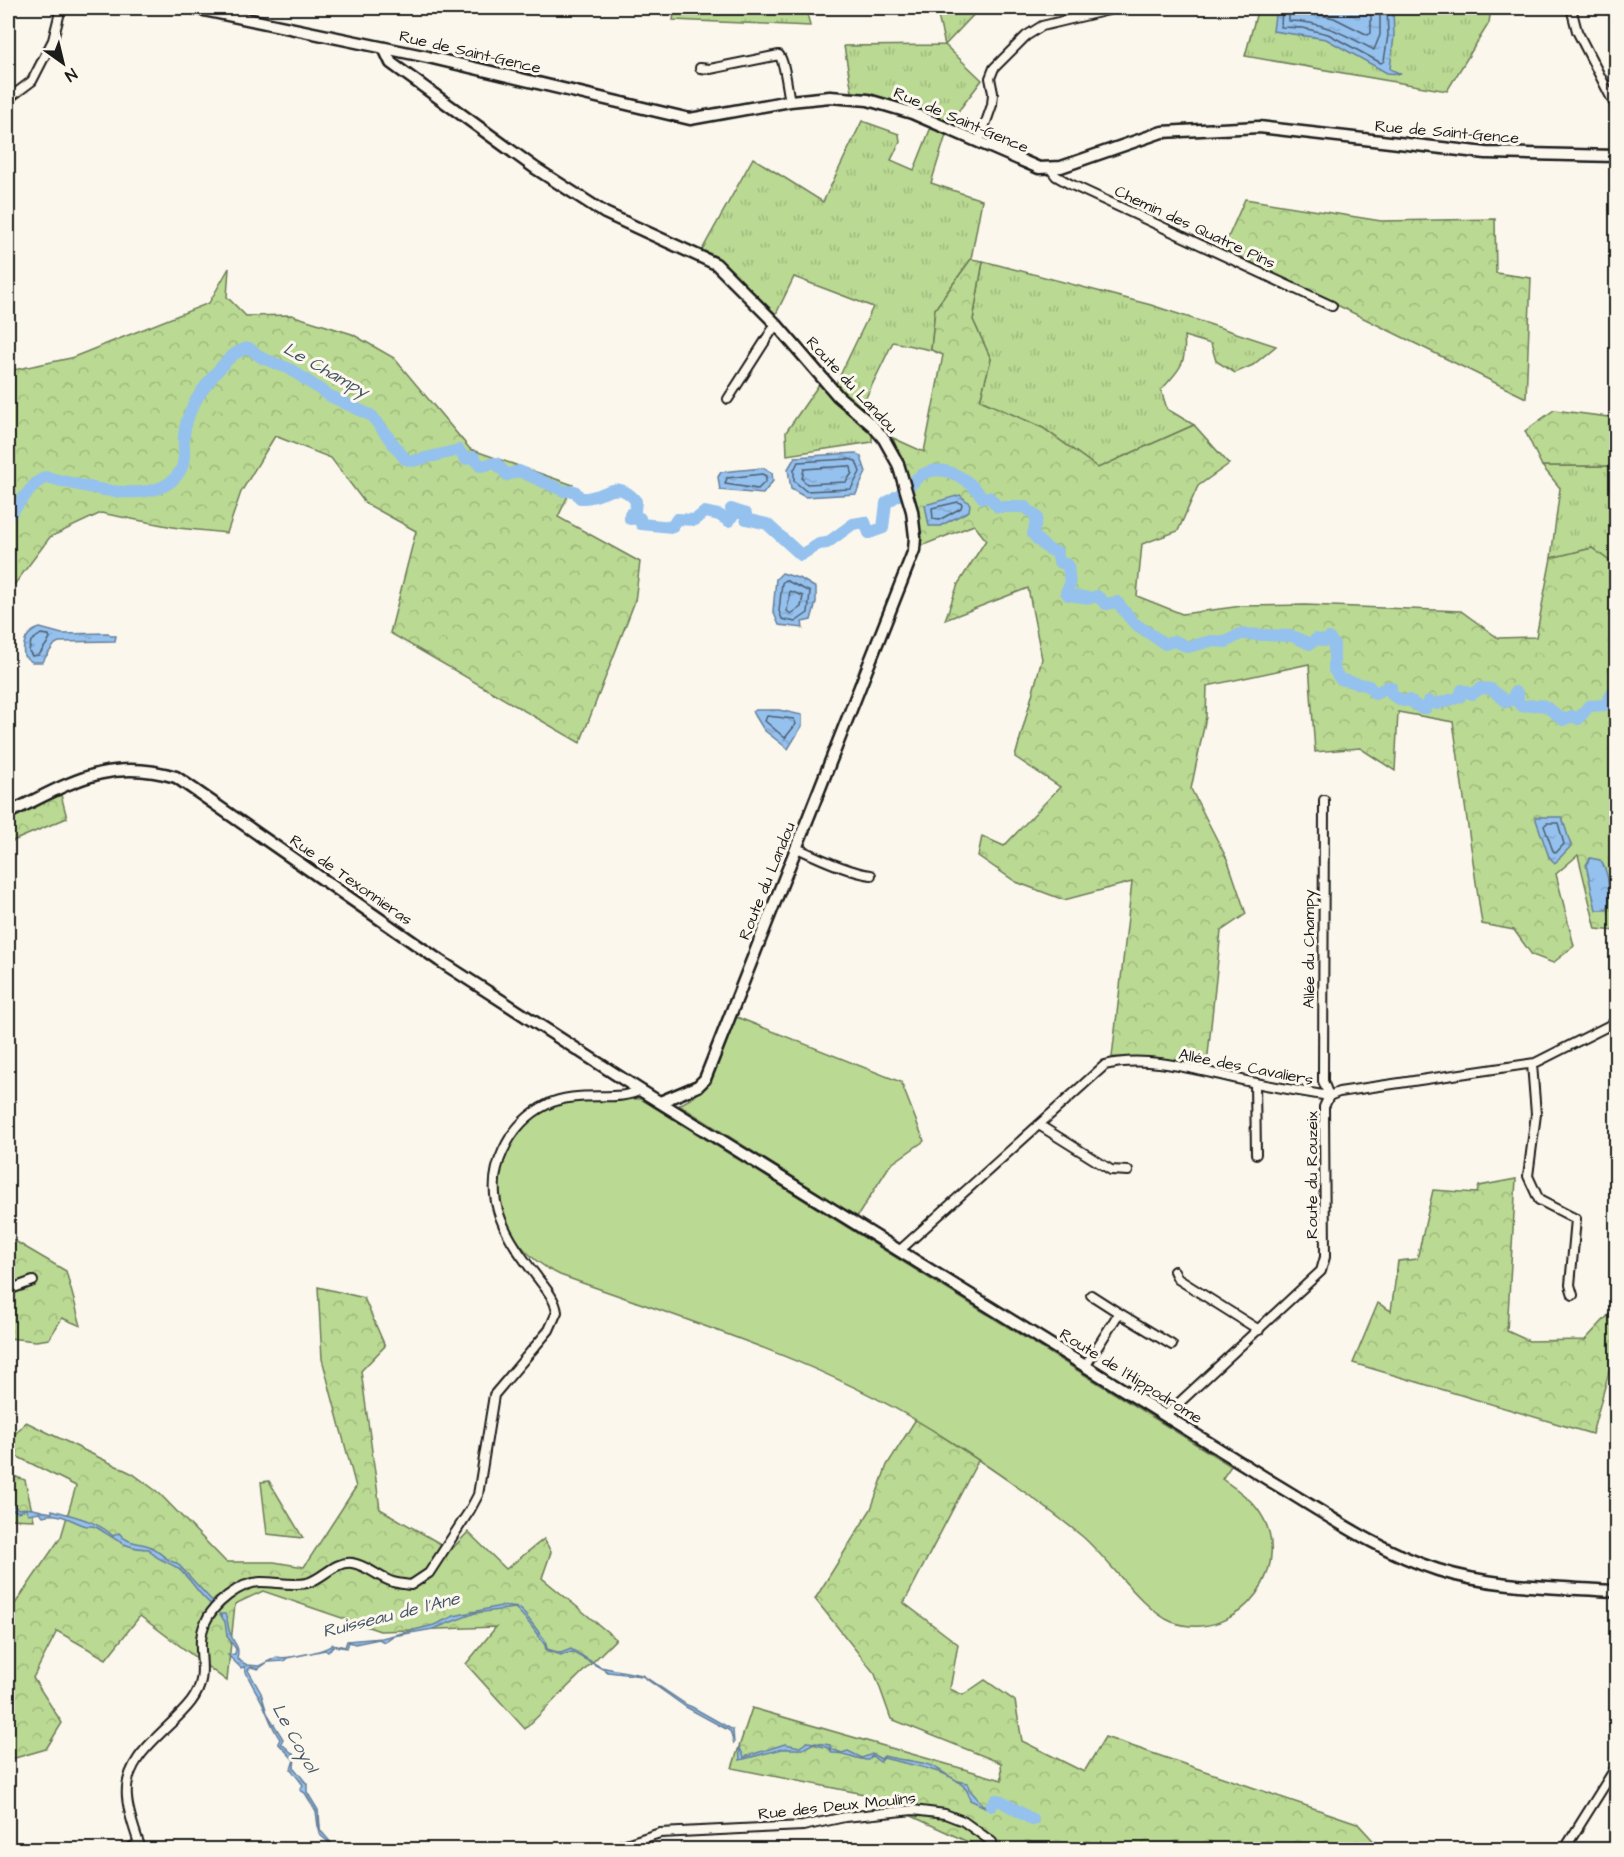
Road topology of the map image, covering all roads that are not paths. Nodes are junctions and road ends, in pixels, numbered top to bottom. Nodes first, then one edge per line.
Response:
1 (61, 8) edge
2 (194, 8) edge
3 (1117, 8) edge
4 (1571, 8) edge
5 (384, 48) junction
6 (700, 68) dead end
7 (8, 99) edge
8 (790, 101) junction
9 (1617, 107) edge
10 (979, 142) junction
11 (1617, 156) edge
12 (1050, 168) junction
13 (1332, 306) dead end
14 (776, 324) junction
15 (728, 399) dead end
16 (1324, 800) dead end
17 (8, 813) edge
18 (797, 848) junction
19 (872, 875) dead end
20 (1617, 1022) edge
21 (1532, 1064) junction
22 (1255, 1083) junction
23 (640, 1090) junction
24 (1329, 1096) junction
25 (660, 1102) junction
26 (1039, 1125) junction
27 (1256, 1154) dead end
28 (1128, 1171) dead end
29 (899, 1251) junction
30 (1174, 1271) dead end
31 (33, 1281) dead end
32 (8, 1290) edge
33 (1091, 1295) dead end
34 (1574, 1295) dead end
35 (1119, 1313) junction
36 (1259, 1330) junction
37 (1172, 1345) dead end
38 (1086, 1365) junction
39 (1166, 1415) junction
40 (1617, 1591) edge
41 (1617, 1767) edge
42 (992, 1842) dead end
43 (140, 1846) edge
44 (128, 1850) edge
45 (607, 1850) edge
46 (1564, 1850) edge

1 - 7 street
2 - 5 street, Rue de Saint-Gence
3 - 10 street
4 - 9 street
5 - 8 street, Rue de Saint-Gence
5 - 14 street, Route du Landou
6 - 8 street
8 - 10 street, Rue de Saint-Gence
10 - 12 street, Rue de Saint-Gence
11 - 12 street, Rue de Saint-Gence
12 - 13 street, Chemin des Quatre Pins
14 - 15 street
14 - 18 street, Route du Landou
16 - 24 street, Allée du Champy
17 - 23 street, Rue de Texonnieras
18 - 19 street
18 - 25 street, Route du Landou
20 - 21 street, Route du Rouzeix
21 - 24 street, Route du Rouzeix
21 - 34 street
22 - 24 street, Allée des Cavaliers
22 - 26 street, Allée des Cavaliers
22 - 27 street
23 - 25 street, Rue de Texonnieras
23 - 43 street
24 - 36 street, Route du Rouzeix
25 - 29 street, Route de l'Hippodrome
26 - 28 street
26 - 29 street, Allée des Cavaliers
29 - 38 street, Route de l'Hippodrome
30 - 36 street
31 - 32 street
33 - 35 street
35 - 37 street
35 - 38 street
36 - 39 street, Route du Rouzeix
38 - 39 street, Route de l'Hippodrome
39 - 40 street, Route de l'Hippodrome
41 - 46 street
42 - 45 street, Rue des Deux Moulins
43 - 44 street

